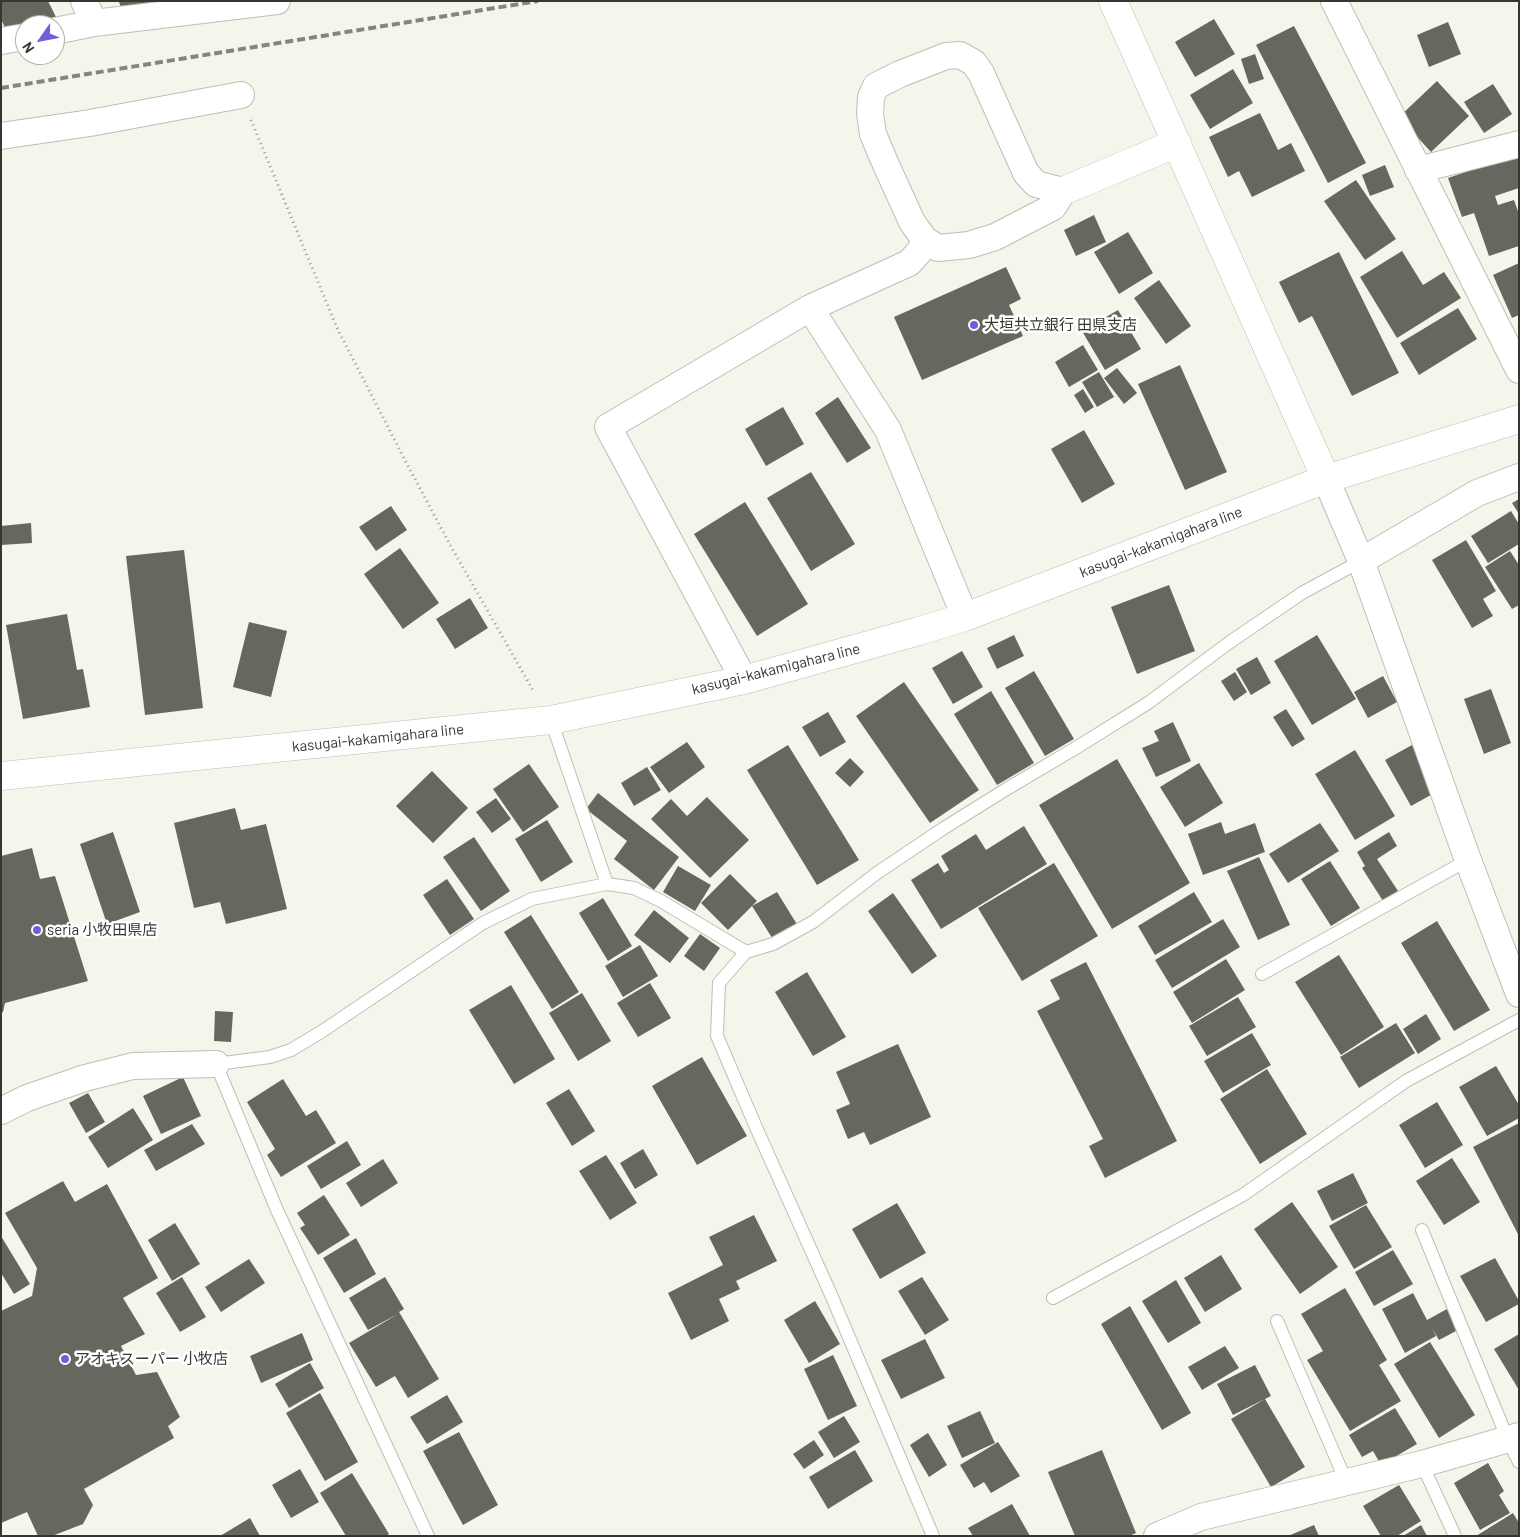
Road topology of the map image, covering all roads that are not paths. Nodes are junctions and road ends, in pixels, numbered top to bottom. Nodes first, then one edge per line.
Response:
1 (277, 1) edge
2 (1113, 1) edge
3 (1334, 1) edge
4 (89, 12) edge
5 (65, 25) edge
6 (15, 39) edge
7 (1, 41) edge
8 (241, 95) road end
9 (1, 136) edge
10 (1177, 143) junction
11 (1519, 144) edge
12 (1418, 170) junction
13 (1063, 191) junction
14 (926, 240) junction
15 (810, 308) junction
16 (1519, 370) edge
17 (1519, 419) edge
18 (1519, 477) edge
19 (1326, 479) junction
20 (1361, 561) junction
21 (965, 617) junction
22 (744, 680) junction
23 (551, 720) junction
24 (1, 776) edge
25 (1468, 860) junction
26 (607, 884) junction
27 (746, 952) junction
28 (1262, 974) dead end
29 (1519, 994) edge
30 (1519, 1020) edge
31 (216, 1064) junction
32 (1, 1111) edge
33 (1422, 1230) dead end
34 (1052, 1298) dead end
35 (1277, 1321) dead end
36 (1515, 1446) edge
37 (1422, 1464) junction
38 (1346, 1482) junction
39 (428, 1536) edge
40 (933, 1536) edge
41 (1157, 1536) edge
42 (1455, 1536) edge

1 - 4 street
2 - 10 main road
3 - 12 street
4 - 5 street
6 - 7 street
8 - 9 street
10 - 13 main road
10 - 19 main road
11 - 12 street
12 - 16 street
13 - 14 street
13 - 14 street
14 - 15 street
15 - 21 street
15 - 22 street
17 - 19 main road, kasugai-kakamigahara line
18 - 20 street
19 - 20 street
19 - 21 main road, kasugai-kakamigahara line
20 - 25 street
20 - 27 lane
21 - 22 main road, kasugai-kakamigahara line
22 - 23 main road, kasugai-kakamigahara line
23 - 24 main road, kasugai-kakamigahara line
23 - 26 lane
25 - 28 lane
25 - 29 street
26 - 27 lane
26 - 31 lane
27 - 40 lane
30 - 34 lane
31 - 32 street
31 - 39 lane
33 - 36 lane
35 - 38 lane
36 - 37 street
37 - 38 street
37 - 42 lane
38 - 41 street

